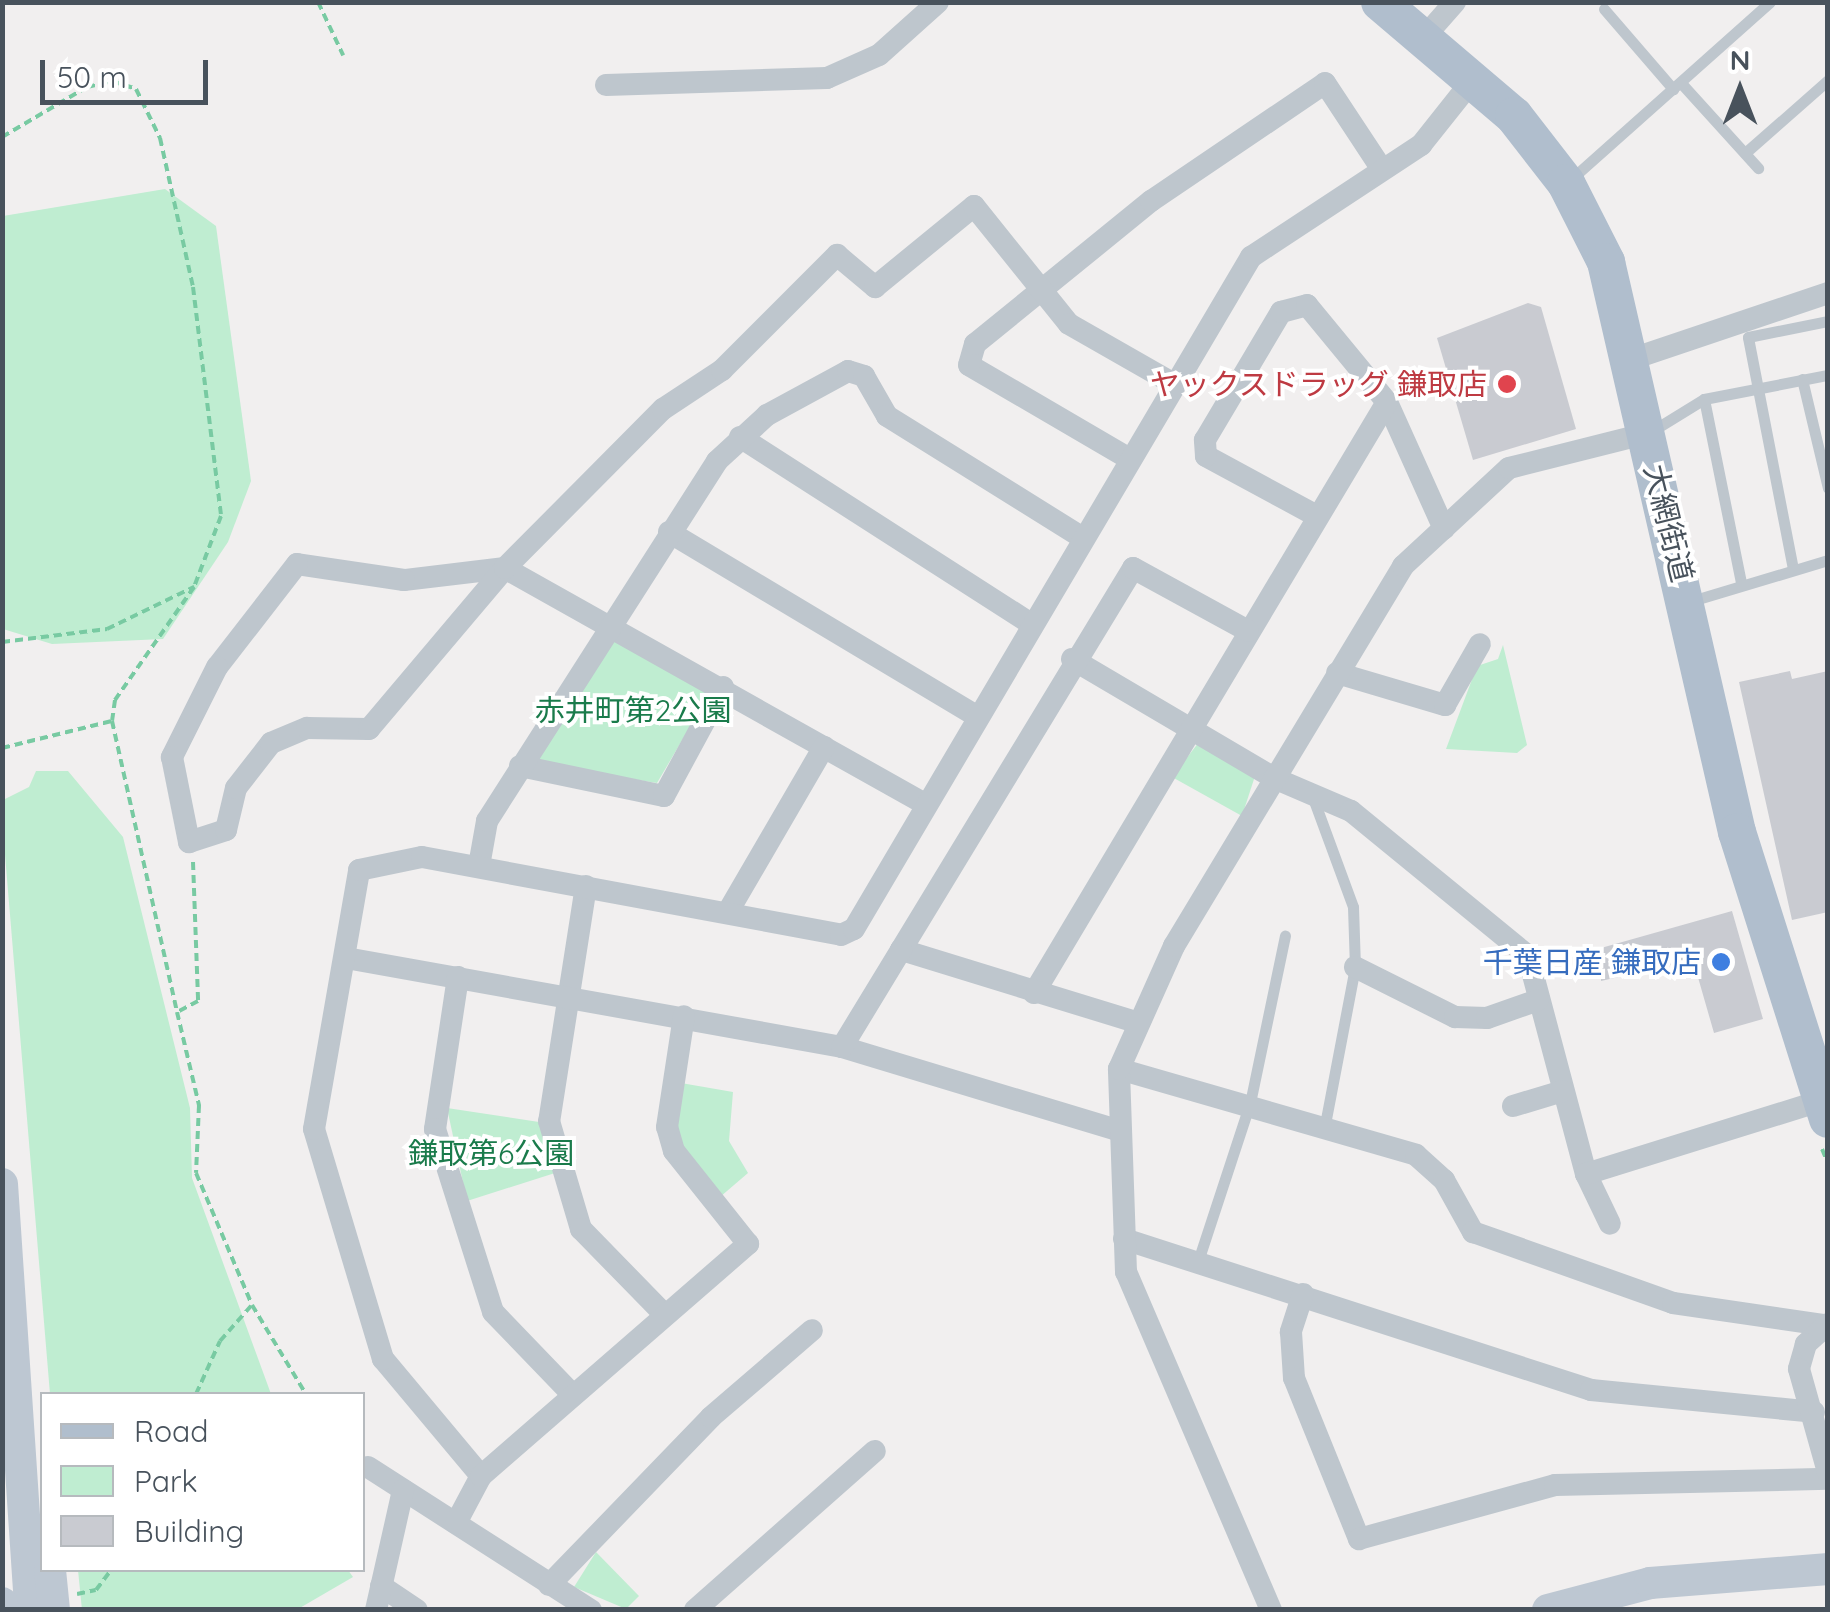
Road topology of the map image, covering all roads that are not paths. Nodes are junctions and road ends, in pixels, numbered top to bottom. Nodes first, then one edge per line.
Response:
1 (938, 2) edge
2 (1455, 2) edge
3 (1770, 2) edge
4 (1604, 9) dead end
5 (1404, 15) edge
6 (1475, 77) junction
7 (1828, 80) edge
8 (606, 84) dead end
9 (1677, 86) junction
10 (1745, 153) junction
11 (1381, 168) junction
12 (1758, 168) dead end
13 (1566, 184) junction
14 (1041, 288) junction
15 (1828, 293) edge
16 (1828, 321) edge
17 (1632, 359) junction
18 (1828, 375) edge
19 (1802, 380) junction
20 (1174, 384) junction
21 (1756, 390) junction
22 (1704, 400) junction
23 (1387, 402) junction
24 (1648, 433) junction
25 (740, 437) junction
26 (1128, 458) junction
27 (1828, 488) edge
28 (1314, 515) junction
29 (1444, 529) junction
30 (670, 532) junction
31 (1083, 538) junction
32 (1828, 560) edge
33 (505, 568) junction
34 (1794, 569) junction
35 (1741, 583) junction
36 (1688, 602) junction
37 (607, 624) junction
38 (1031, 624) junction
39 (1248, 631) junction
40 (1480, 644) dead end
41 (1072, 659) junction
42 (1336, 673) junction
43 (723, 687) junction
44 (977, 716) junction
45 (1194, 729) junction
46 (824, 747) junction
47 (520, 766) junction
48 (1274, 778) junction
49 (1312, 794) junction
50 (925, 804) junction
51 (478, 866) junction
52 (586, 886) junction
53 (728, 910) junction
54 (1285, 936) dead end
55 (901, 950) junction
56 (346, 958) junction
57 (1355, 967) junction
58 (458, 977) junction
59 (1034, 992) junction
60 (569, 994) junction
61 (1538, 1000) junction
62 (684, 1016) junction
63 (1139, 1023) junction
64 (842, 1047) junction
65 (1118, 1069) junction
66 (1563, 1091) junction
67 (1250, 1102) junction
68 (1513, 1106) dead end
69 (1824, 1110) edge
70 (1325, 1124) junction
71 (1120, 1131) junction
72 (1586, 1174) junction
73 (2, 1184) edge
74 (1610, 1224) dead end
75 (1124, 1240) junction
76 (1198, 1261) junction
77 (1303, 1294) junction
78 (664, 1314) junction
79 (1826, 1324) edge
80 (812, 1330) dead end
81 (573, 1395) junction
82 (1814, 1412) junction
83 (19, 1444) junction
84 (875, 1451) dead end
85 (368, 1467) dead end
86 (1828, 1475) edge
87 (481, 1476) junction
88 (403, 1490) junction
89 (40, 1505) edge
90 (456, 1523) junction
91 (40, 1562) edge
92 (1828, 1569) edge
93 (548, 1585) junction
94 (382, 1586) junction
95 (376, 1610) edge
96 (417, 1610) edge
97 (590, 1610) edge
98 (695, 1610) edge
99 (1271, 1610) edge
100 (1548, 1610) edge

1 - 8 street
2 - 5 street
3 - 9 lane
4 - 9 lane
5 - 6 main road, 大網街道
6 - 11 street
6 - 13 main road, 大網街道
7 - 10 lane
9 - 10 lane
9 - 13 lane
10 - 12 lane
11 - 14 street
11 - 20 street
13 - 17 main road, 大網街道
14 - 20 street
14 - 26 street
14 - 33 street
15 - 17 street
16 - 21 lane
17 - 24 main road, 大網街道
18 - 19 lane
19 - 21 lane
19 - 27 lane
20 - 26 street
21 - 22 lane
21 - 34 lane
22 - 24 lane
22 - 35 lane
23 - 28 street
23 - 28 street
23 - 29 street
24 - 29 street
24 - 36 main road, 大網街道
25 - 30 street
25 - 31 street
25 - 38 street
26 - 31 street
28 - 39 street
29 - 42 street
30 - 37 street
30 - 44 street
31 - 38 street
32 - 34 lane
33 - 33 street
33 - 37 street
34 - 35 lane
35 - 36 lane
36 - 69 main road, 大網街道
37 - 43 street
37 - 47 street
38 - 44 street
39 - 41 street
39 - 45 street
40 - 42 street
41 - 45 street
41 - 55 street
42 - 48 street
43 - 46 street
43 - 47 street
44 - 50 street
45 - 48 street
45 - 59 street
46 - 50 street
46 - 53 street
47 - 51 street
48 - 49 street
48 - 63 street
49 - 57 lane
49 - 61 street
50 - 53 street
51 - 52 street
51 - 56 street
52 - 53 street
52 - 60 street
54 - 67 lane
55 - 59 street
55 - 64 street
56 - 58 street
56 - 87 street
57 - 61 street
57 - 70 lane
58 - 60 street
58 - 81 street
59 - 63 street
60 - 62 street
60 - 78 street
61 - 66 street
62 - 64 street
62 - 78 street
63 - 65 street
64 - 71 street
65 - 67 street
65 - 71 street
66 - 68 street
66 - 72 street
67 - 70 street
67 - 76 lane
69 - 72 street
70 - 79 street
71 - 75 street
72 - 74 street
73 - 83 street
75 - 76 street
75 - 99 street
76 - 77 street
77 - 82 street
77 - 86 street
78 - 81 street
79 - 82 street
80 - 93 street
81 - 87 street
82 - 86 street
83 - 89 street
83 - 91 street
84 - 98 street
85 - 88 street
87 - 90 street
88 - 90 street
88 - 94 street
90 - 93 street
92 - 100 street
93 - 97 street
94 - 95 street
94 - 96 street

